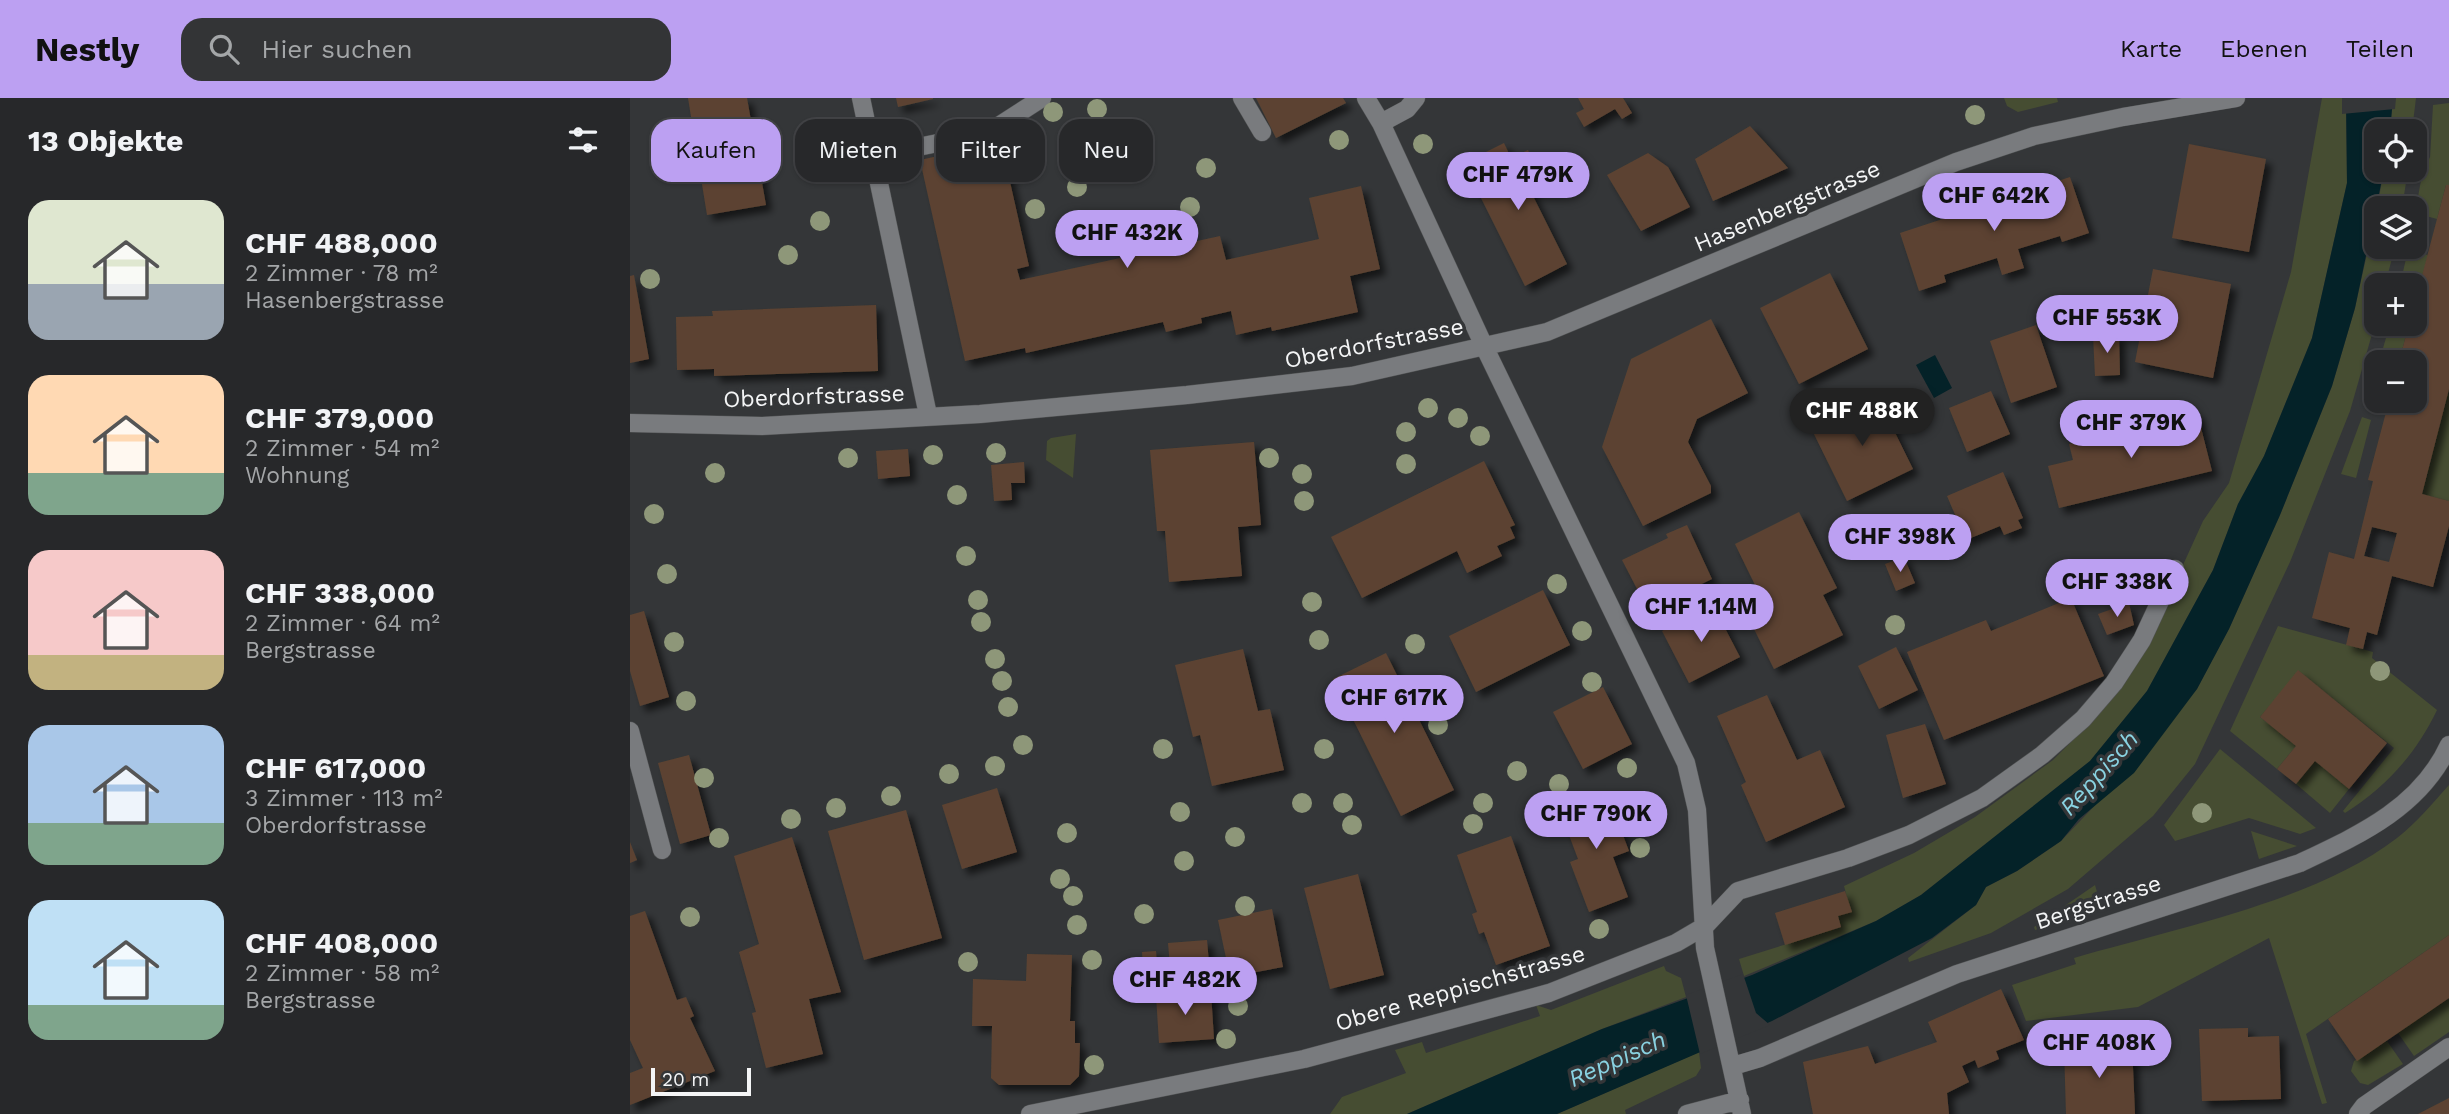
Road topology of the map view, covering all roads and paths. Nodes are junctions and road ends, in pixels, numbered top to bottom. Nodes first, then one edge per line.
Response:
1 (861, 98) edge
2 (1042, 98) edge
3 (1242, 98) edge
4 (1366, 98) edge
5 (1416, 98) edge
6 (2236, 98) edge
7 (866, 119) edge
8 (1381, 124) junction
9 (1262, 132) dead end
10 (922, 146) edge
11 (879, 182) edge
12 (1484, 346) junction
13 (928, 415) junction
14 (630, 423) edge
15 (2175, 569) dead end
16 (630, 731) edge
17 (2449, 745) edge
18 (662, 850) dead end
19 (1705, 926) junction
20 (2449, 1047) edge
21 (1731, 1057) junction
22 (1741, 1107) edge
23 (1030, 1114) edge
24 (1687, 1114) edge
25 (2358, 1114) edge

1 - 7 street
2 - 10 street
3 - 9 street
4 - 8 street
5 - 8 street
6 - 12 street, Hasenbergstrasse
8 - 12 street
11 - 13 street
12 - 13 street, Oberdorfstrasse
12 - 19 street, Oberdorfstrasse
13 - 14 street, Oberdorfstrasse
15 - 19 street, Obere Reppischstrasse
16 - 18 street
17 - 21 street, Bergstrasse
19 - 21 street, Oberdorfstrasse
19 - 23 street, Obere Reppischstrasse
20 - 25 street
21 - 22 street, Oberdorfstrasse
22 - 24 street

